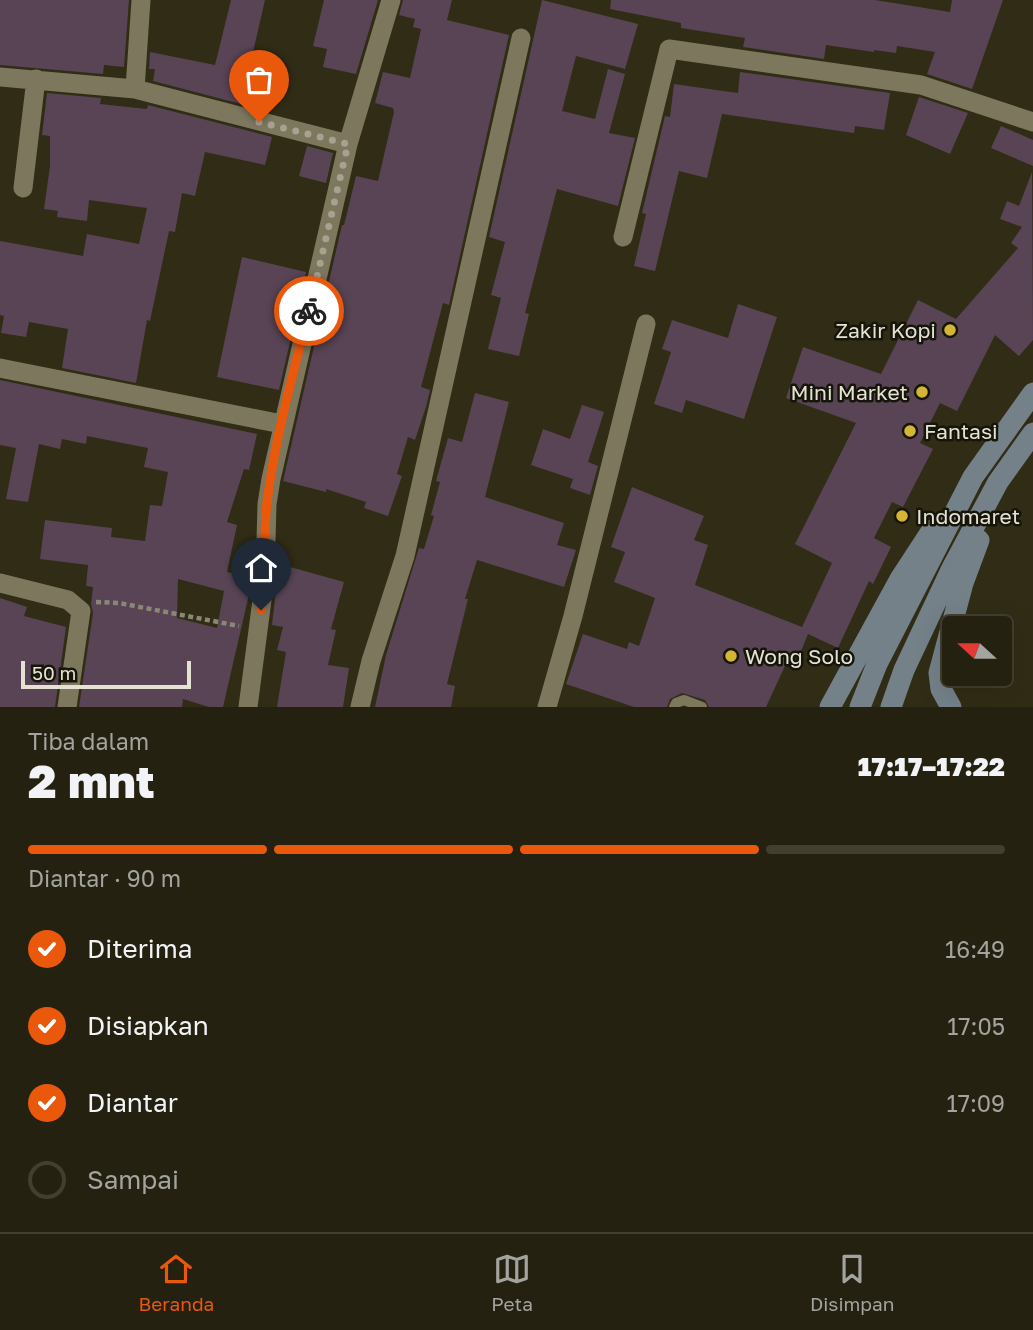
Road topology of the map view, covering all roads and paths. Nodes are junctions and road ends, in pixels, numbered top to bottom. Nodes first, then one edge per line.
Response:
1 (141, 0) edge
2 (391, 0) edge
3 (521, 38) dead end
4 (0, 77) edge
5 (36, 79) junction
6 (135, 89) junction
7 (1033, 122) edge
8 (348, 144) junction
9 (23, 188) dead end
10 (623, 237) dead end
11 (646, 324) dead end
12 (0, 368) edge
13 (1033, 393) edge
14 (282, 424) junction
15 (1033, 433) edge
16 (972, 477) junction
17 (998, 482) junction
18 (0, 583) edge
19 (78, 606) junction
20 (259, 630) junction
21 (67, 707) edge
22 (248, 707) edge
23 (360, 707) edge
24 (547, 707) edge
25 (674, 707) edge
26 (702, 707) edge
27 (830, 707) edge
28 (860, 707) edge
29 (891, 707) edge
30 (951, 707) edge

1 - 6 street
2 - 8 street
3 - 23 street
4 - 5 street
5 - 6 street
5 - 9 street
6 - 8 street
7 - 10 street
8 - 14 street
11 - 24 street
12 - 14 street
13 - 16 main road
14 - 20 street
15 - 17 main road
16 - 27 main road
16 - 28 main road
17 - 29 main road
17 - 30 main road
18 - 19 street
19 - 20 path
19 - 21 street
20 - 22 street
25 - 26 lane

